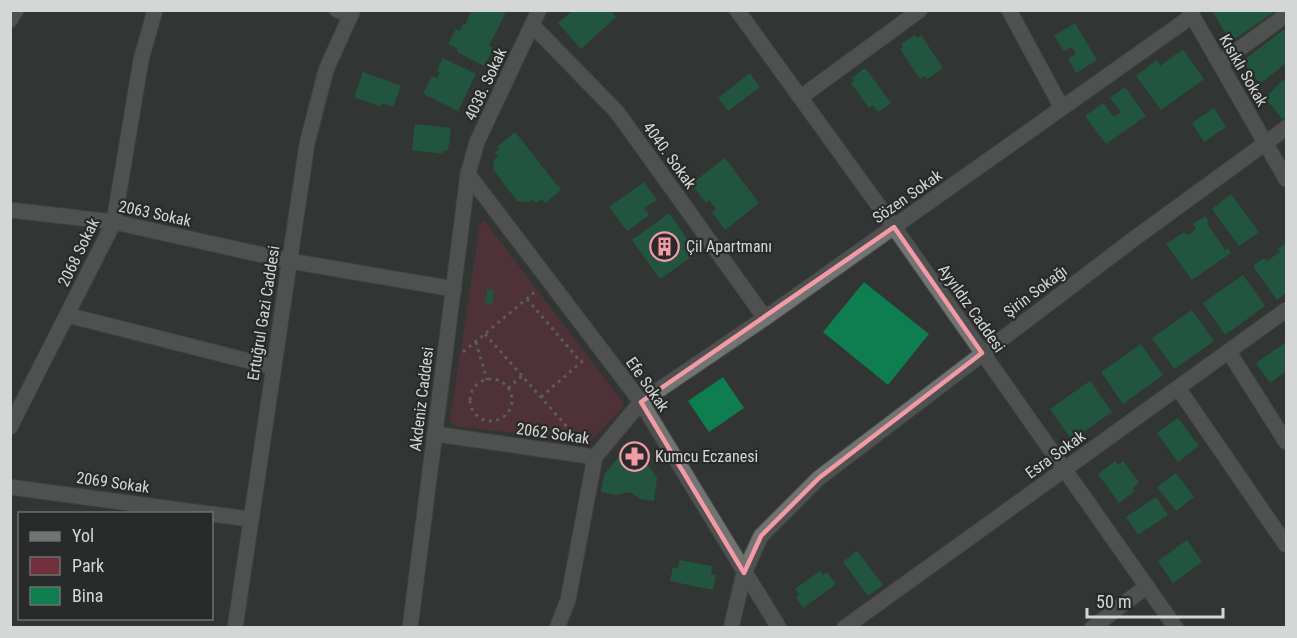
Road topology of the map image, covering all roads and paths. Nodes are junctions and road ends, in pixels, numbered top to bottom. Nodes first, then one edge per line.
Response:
1 (16, 10) edge
2 (155, 10) edge
3 (539, 10) edge
4 (737, 10) edge
5 (920, 10) edge
6 (1009, 10) edge
7 (347, 12) edge
8 (1191, 13) edge
9 (1287, 15) edge
10 (10, 20) edge
11 (532, 25) junction
12 (1220, 63) junction
13 (801, 97) junction
14 (1062, 108) junction
15 (1287, 128) edge
16 (1266, 143) junction
17 (468, 174) junction
18 (1287, 179) edge
19 (10, 210) edge
20 (114, 222) junction
21 (894, 227) junction
22 (290, 261) junction
23 (454, 289) junction
24 (537, 290) dead end
25 (527, 299) junction
26 (1287, 310) edge
27 (67, 315) junction
28 (765, 318) junction
29 (485, 334) junction
30 (476, 342) junction
31 (1229, 351) junction
32 (461, 353) dead end
33 (982, 353) junction
34 (587, 356) dead end
35 (581, 362) junction
36 (273, 367) junction
37 (522, 376) junction
38 (487, 380) junction
39 (508, 388) junction
40 (1178, 388) junction
41 (541, 397) junction
42 (641, 402) junction
43 (10, 427) edge
44 (435, 434) junction
45 (579, 441) dead end
46 (1287, 442) edge
47 (594, 457) junction
48 (1064, 470) junction
49 (10, 487) edge
50 (196, 512) edge
51 (213, 514) edge
52 (250, 519) junction
53 (1287, 544) edge
54 (744, 573) junction
55 (1148, 586) junction
56 (235, 627) edge
57 (410, 627) edge
58 (557, 627) edge
59 (731, 627) edge
60 (779, 627) edge
61 (844, 627) edge
62 (1092, 627) edge
63 (1176, 627) edge

1 - 10 street
2 - 20 street, 2068 Sokak
3 - 11 street, 4038. Sokak
4 - 13 street, Ayyıldız Caddesi
5 - 13 street
6 - 14 street
7 - 22 street, Ertuğrul Gazi Caddesi
8 - 12 street, Kısıklı Sokak
8 - 14 street, Sözen Sokak
9 - 12 street
11 - 17 street, 4038. Sokak
11 - 28 street, 4040. Sokak
12 - 16 street, Kısıklı Sokak
13 - 21 street, Ayyıldız Caddesi
14 - 21 street, Sözen Sokak
15 - 16 street, Şirin Sokağı
16 - 18 street, Kısıklı Sokak
16 - 33 street, Şirin Sokağı
17 - 23 street, Akdeniz Caddesi
17 - 42 street, Efe Sokak
19 - 20 street, 2063 Sokak
20 - 22 street, 2063 Sokak
20 - 27 street, 2068 Sokak
21 - 28 street, Sözen Sokak
21 - 33 street, Ayyıldız Caddesi
22 - 23 street, 2063 Sokak
22 - 36 street, Ertuğrul Gazi Caddesi
23 - 44 street, Akdeniz Caddesi
24 - 25 path
25 - 29 path
25 - 35 path
26 - 31 street, Esra Sokak
27 - 36 street
27 - 43 street, 2068 Sokak
28 - 42 street, Sözen Sokak
29 - 30 path
29 - 37 path
30 - 32 path
30 - 38 path
31 - 40 street, Esra Sokak
31 - 46 street
33 - 48 street, Ayyıldız Caddesi
33 - 54 street, Şirin Sokağı
34 - 35 path
35 - 41 path
36 - 52 street, Ertuğrul Gazi Caddesi
37 - 39 path
37 - 41 path
38 - 39 path
38 - 39 path
40 - 48 street, Esra Sokak
40 - 53 street
41 - 45 path
42 - 47 street, 2062 Sokak
42 - 54 street, Efe Sokak
44 - 47 street, 2062 Sokak
44 - 57 street, Akdeniz Caddesi
47 - 58 street
48 - 55 street, Ayyıldız Caddesi
48 - 61 street, Esra Sokak
49 - 50 street, 2069 Sokak
51 - 52 street, 2069 Sokak
52 - 56 street, Ertuğrul Gazi Caddesi
54 - 59 street, Şirin Sokağı
54 - 60 street, Efe Sokak
55 - 62 street
55 - 63 street, Ayyıldız Caddesi

